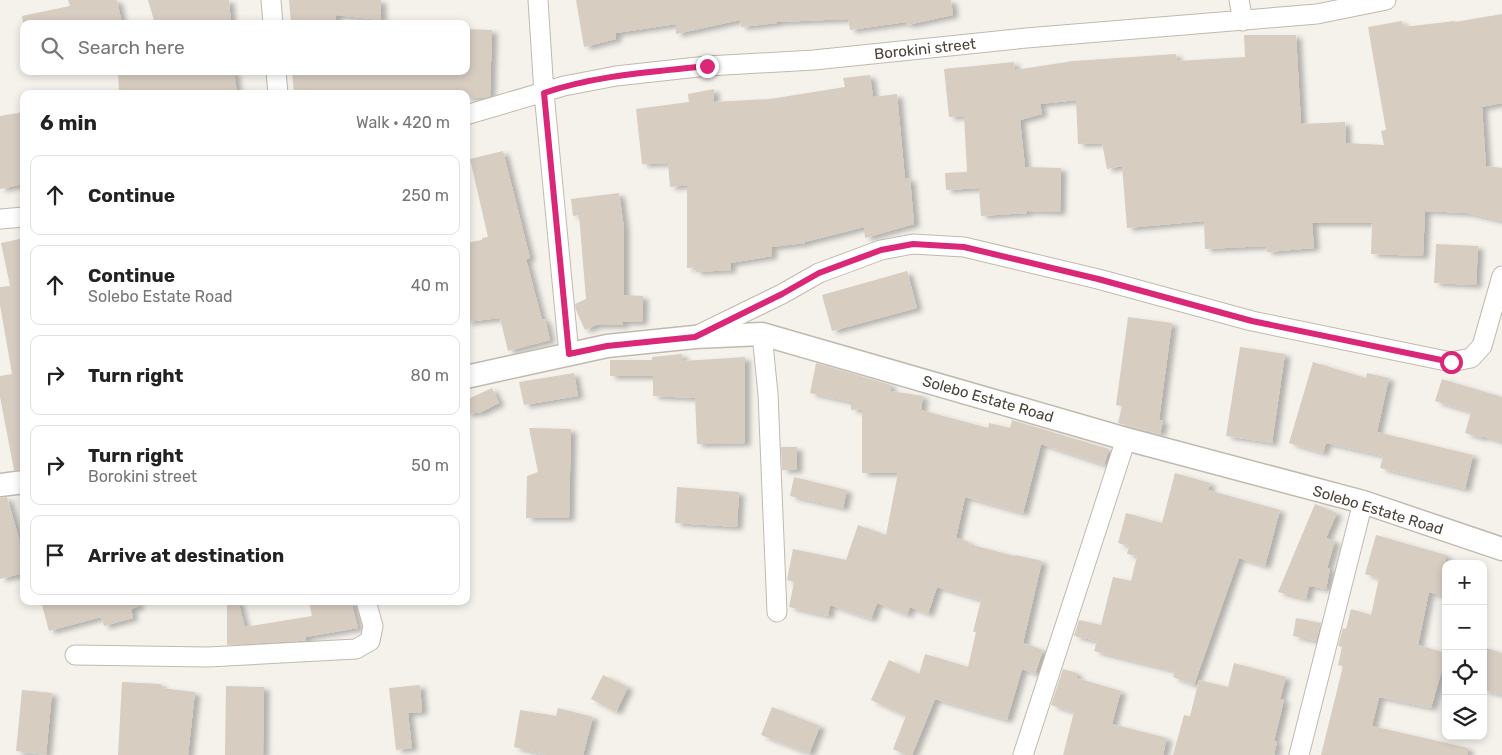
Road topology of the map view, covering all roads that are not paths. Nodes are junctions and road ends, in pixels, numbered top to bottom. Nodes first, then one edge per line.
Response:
1 (271, 0) edge
2 (538, 0) edge
3 (1239, 0) edge
4 (1386, 0) edge
5 (273, 20) edge
6 (1243, 21) junction
7 (276, 75) edge
8 (278, 90) edge
9 (544, 93) junction
10 (470, 114) edge
11 (20, 217) edge
12 (0, 219) edge
13 (1502, 276) edge
14 (762, 334) junction
15 (695, 337) junction
16 (569, 354) junction
17 (470, 376) edge
18 (1126, 439) junction
19 (20, 482) edge
20 (0, 485) edge
21 (1363, 502) junction
22 (1502, 549) edge
23 (367, 605) edge
24 (777, 612) dead end
25 (75, 655) dead end
26 (1022, 755) edge
27 (1299, 755) edge

1 - 5 street
2 - 9 street
3 - 6 street
4 - 6 street, Borokini street
6 - 9 street, Borokini street
7 - 8 street
9 - 10 street, Borokini street
9 - 16 street
11 - 12 street
13 - 15 street
14 - 15 street, Solebo Estate Road
14 - 18 street, Solebo Estate Road
14 - 24 street
15 - 16 street, Solebo Estate Road
16 - 17 street, Solebo Estate Road
18 - 21 street, Solebo Estate Road
18 - 26 street
19 - 20 street
21 - 22 street, Solebo Estate Road
21 - 27 street
23 - 25 street

